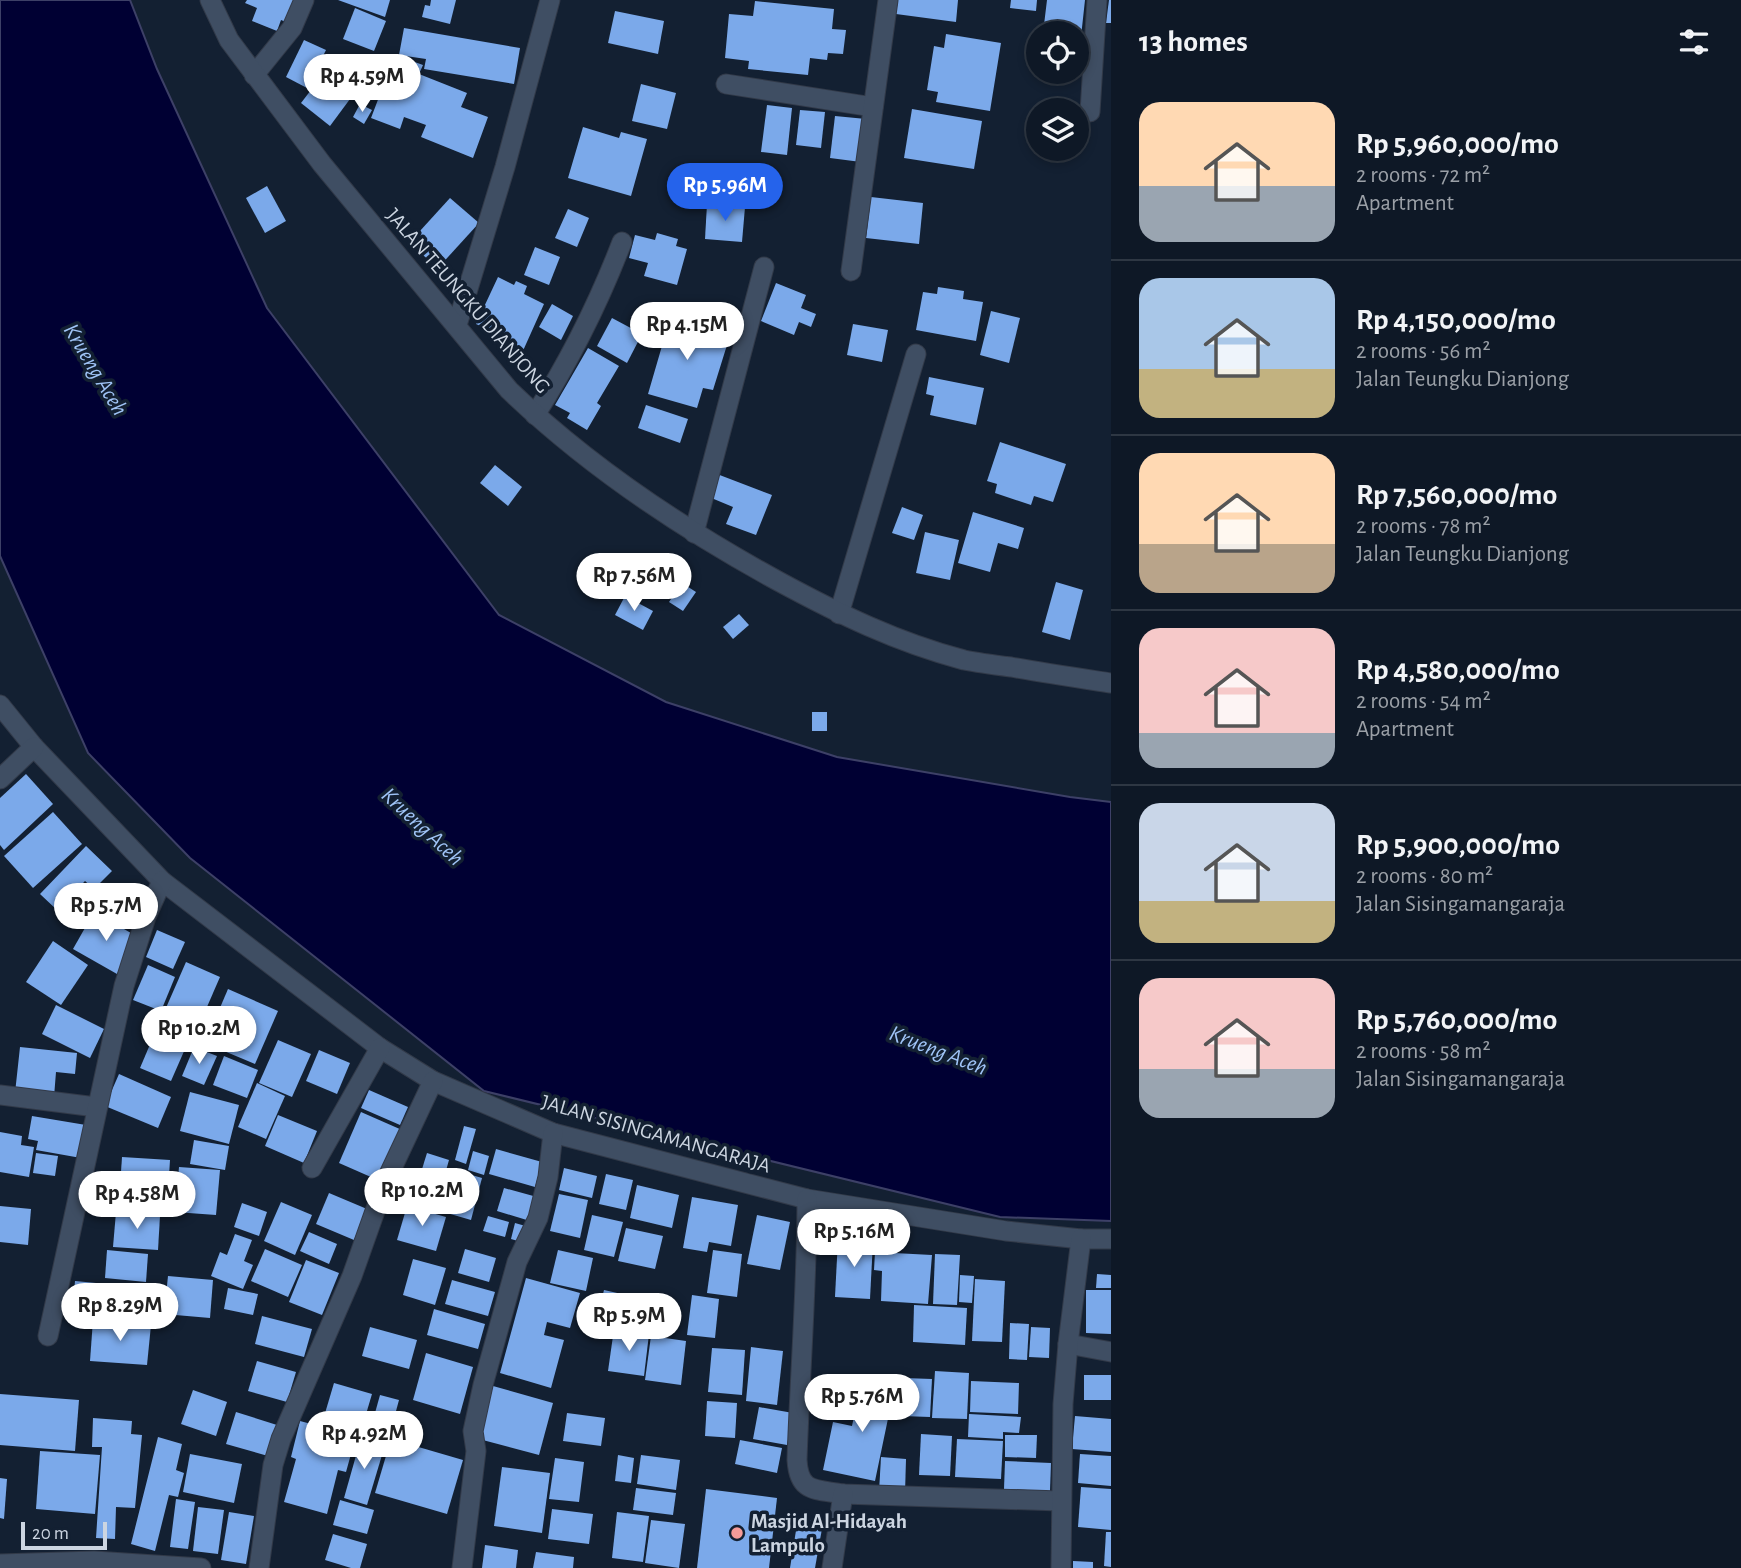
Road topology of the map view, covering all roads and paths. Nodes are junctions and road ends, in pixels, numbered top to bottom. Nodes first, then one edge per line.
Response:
1 (210, 0) edge
2 (304, 0) edge
3 (550, 0) edge
4 (888, 0) edge
5 (1097, 0) edge
6 (254, 75) junction
7 (726, 84) dead end
8 (873, 107) junction
9 (1090, 112) dead end
10 (622, 242) dead end
11 (765, 267) dead end
12 (851, 271) dead end
13 (457, 326) junction
14 (916, 354) dead end
15 (535, 415) junction
16 (694, 533) junction
17 (839, 614) junction
18 (1111, 683) edge
19 (0, 705) edge
20 (34, 747) junction
21 (0, 779) edge
22 (162, 881) junction
23 (380, 1048) junction
24 (433, 1081) junction
25 (0, 1095) edge
26 (96, 1107) junction
27 (553, 1133) junction
28 (312, 1168) dead end
29 (807, 1199) junction
30 (1081, 1239) junction
31 (1111, 1239) edge
32 (48, 1336) dead end
33 (1068, 1344) junction
34 (1111, 1352) edge
35 (843, 1494) junction
36 (1060, 1501) junction
37 (0, 1564) edge
38 (128, 1565) edge
39 (201, 1568) edge
40 (259, 1568) edge
41 (462, 1568) edge
42 (832, 1568) edge
43 (1061, 1568) edge

1 - 6 street, JALAN TEUNGKU DIANJONG
2 - 6 street
3 - 13 street
4 - 8 street
5 - 9 street
6 - 13 street, JALAN TEUNGKU DIANJONG
7 - 8 street
8 - 12 street
10 - 15 street
11 - 16 street
13 - 15 street, JALAN TEUNGKU DIANJONG
14 - 17 street
15 - 16 street, JALAN TEUNGKU DIANJONG
16 - 17 street, JALAN TEUNGKU DIANJONG
17 - 18 street, JALAN TEUNGKU DIANJONG
19 - 20 street, JALAN SISINGAMANGARAJA
20 - 21 street
20 - 22 street, JALAN SISINGAMANGARAJA
22 - 23 street, JALAN SISINGAMANGARAJA
22 - 26 street
23 - 24 street, JALAN SISINGAMANGARAJA
23 - 28 street
24 - 27 street, JALAN SISINGAMANGARAJA
24 - 40 street
25 - 26 street
26 - 32 street
27 - 29 street, JALAN SISINGAMANGARAJA
27 - 41 street
29 - 30 street, JALAN SISINGAMANGARAJA
29 - 35 street
30 - 31 street, JALAN SISINGAMANGARAJA
30 - 33 street
33 - 34 street
33 - 36 street
35 - 36 street
35 - 42 street
36 - 43 street
37 - 38 street
38 - 39 street

